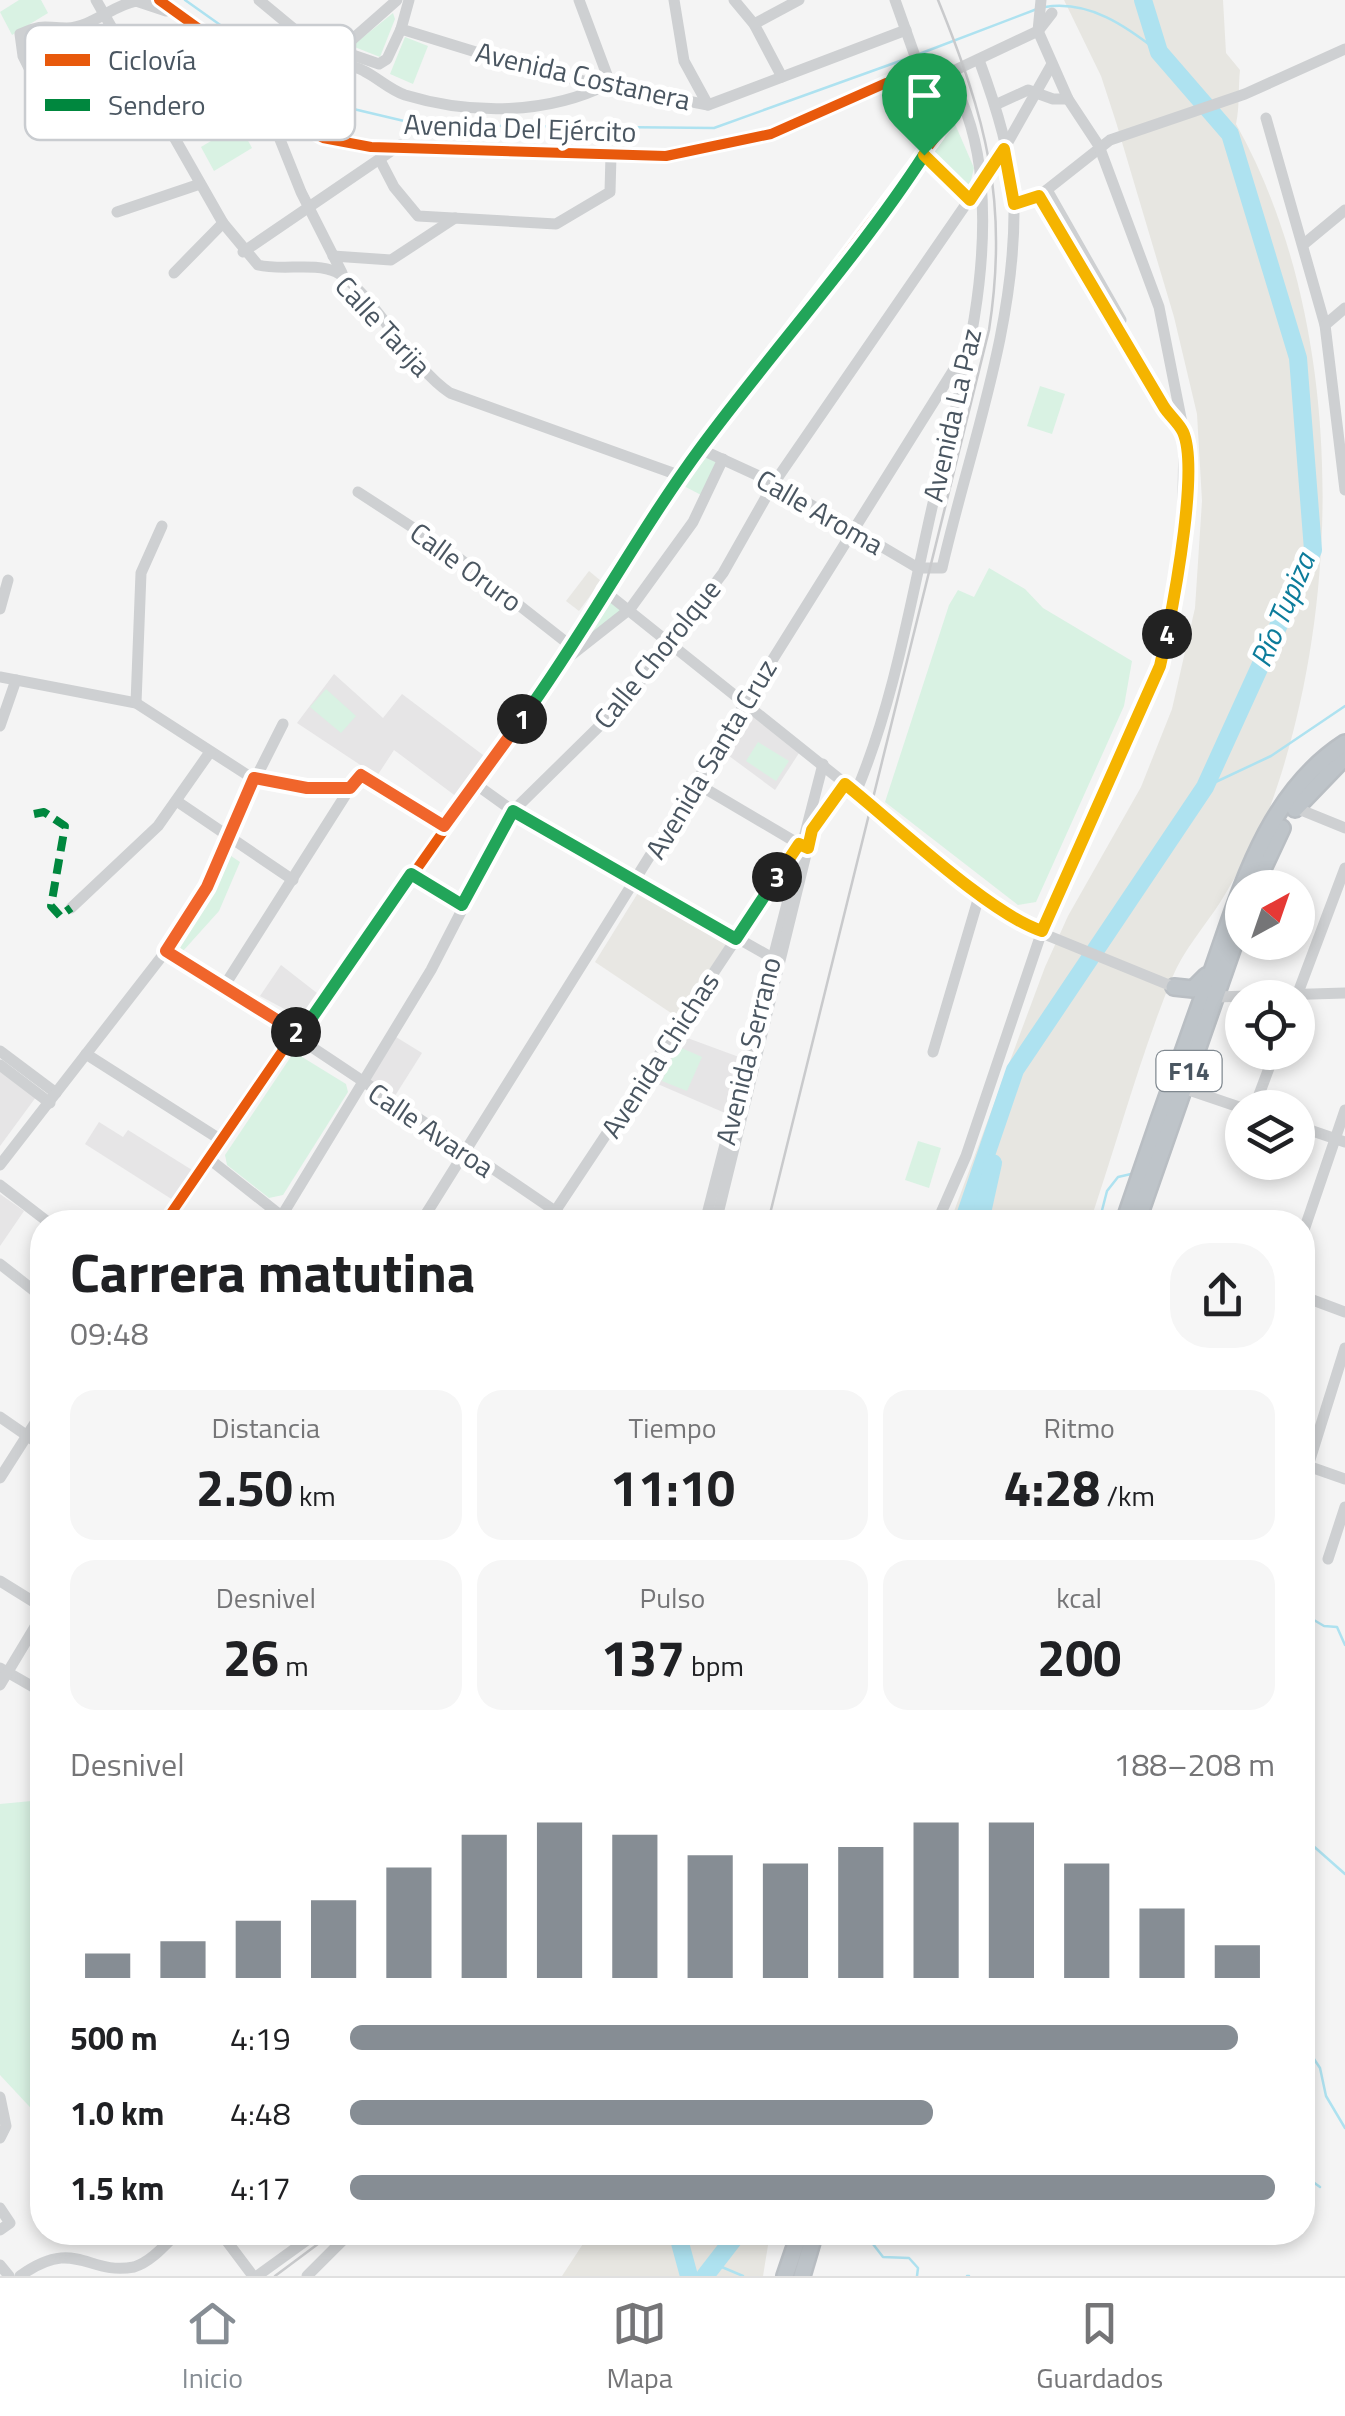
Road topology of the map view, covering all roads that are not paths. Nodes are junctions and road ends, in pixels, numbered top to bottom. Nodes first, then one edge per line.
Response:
1 (96, 0) edge
2 (159, 0) edge
3 (259, 0) edge
4 (396, 0) edge
5 (409, 0) edge
6 (579, 0) edge
7 (674, 0) edge
8 (734, 0) edge
9 (800, 0) edge
10 (895, 0) edge
11 (1041, 0) edge
12 (1052, 14) dead end
13 (107, 16) junction
14 (180, 16) junction
15 (754, 24) junction
16 (77, 25) edge
17 (112, 25) edge
18 (191, 25) edge
19 (289, 25) edge
20 (401, 29) junction
21 (906, 30) junction
22 (1038, 31) junction
23 (25, 32) edge
24 (355, 37) edge
25 (1345, 49) edge
26 (355, 57) edge
27 (25, 58) edge
28 (1345, 58) edge
29 (979, 60) junction
30 (1052, 64) junction
31 (355, 68) edge
32 (919, 68) junction
33 (1302, 71) junction
34 (949, 73) junction
35 (782, 77) junction
36 (610, 83) junction
37 (1036, 92) junction
38 (1068, 99) junction
39 (996, 104) junction
40 (708, 105) junction
41 (1266, 118) dead end
42 (175, 140) edge
43 (282, 140) edge
44 (333, 140) edge
45 (1105, 143) junction
46 (400, 146) junction
47 (1004, 149) junction
48 (611, 155) junction
49 (924, 155) junction
50 (380, 160) junction
51 (200, 184) junction
52 (982, 184) junction
53 (1043, 193) junction
54 (970, 200) junction
55 (1014, 204) junction
56 (310, 208) junction
57 (1345, 210) edge
58 (118, 212) dead end
59 (413, 214) junction
60 (455, 218) junction
61 (223, 223) junction
62 (428, 236) junction
63 (1304, 244) junction
64 (243, 252) junction
65 (333, 256) junction
66 (174, 272) dead end
67 (344, 277) junction
68 (1345, 308) edge
69 (1324, 326) junction
70 (968, 346) junction
71 (1345, 354) edge
72 (1331, 359) junction
73 (1184, 434) junction
74 (1342, 444) edge
75 (700, 449) junction
76 (723, 460) junction
77 (681, 476) junction
78 (774, 483) junction
79 (1345, 490) edge
80 (358, 492) dead end
81 (162, 526) dead end
82 (853, 531) junction
83 (918, 568) junction
84 (942, 568) joint
85 (8, 580) dead end
86 (604, 590) junction
87 (0, 609) edge
88 (630, 609) junction
89 (671, 640) junction
90 (571, 646) junction
91 (565, 660) junction
92 (0, 677) edge
93 (16, 680) junction
94 (746, 700) junction
95 (136, 703) junction
96 (282, 724) dead end
97 (0, 726) edge
98 (1345, 743) edge
99 (210, 752) junction
100 (1345, 757) edge
101 (823, 764) junction
102 (254, 778) junction
103 (694, 782) junction
104 (474, 783) junction
105 (845, 784) junction
106 (350, 788) junction
107 (856, 792) junction
108 (178, 802) junction
109 (1296, 808) junction
110 (513, 811) junction
111 (444, 826) junction
112 (1345, 828) edge
113 (226, 836) junction
114 (803, 846) junction
115 (1345, 868) edge
116 (1262, 870) edge
117 (411, 874) junction
118 (293, 880) junction
119 (636, 881) junction
120 (980, 893) junction
121 (462, 905) junction
122 (71, 908) dead end
123 (1042, 931) junction
124 (736, 939) junction
125 (166, 951) junction
126 (776, 960) junction
127 (1229, 960) edge
128 (1215, 965) junction
129 (1302, 980) edge
130 (1174, 987) junction
131 (223, 988) junction
132 (1345, 994) edge
133 (1315, 996) edge
134 (1216, 997) junction
135 (1225, 997) edge
136 (1192, 1027) junction
137 (294, 1034) junction
138 (0, 1051) edge
139 (933, 1052) dead end
140 (86, 1054) junction
141 (0, 1065) edge
142 (360, 1082) junction
143 (1183, 1088) junction
144 (53, 1098) junction
145 (1225, 1102) edge
146 (1345, 1110) edge
147 (1315, 1132) edge
148 (220, 1140) junction
149 (1340, 1141) edge
150 (465, 1154) junction
151 (208, 1158) junction
152 (0, 1165) edge
153 (0, 1185) edge
154 (32, 1210) edge
155 (174, 1210) edge
156 (271, 1210) edge
157 (289, 1210) edge
158 (429, 1210) edge
159 (542, 1210) edge
160 (557, 1210) edge
161 (708, 1210) edge
162 (719, 1210) edge
163 (942, 1210) edge
164 (1128, 1210) edge
165 (1141, 1210) edge
166 (1312, 1210) edge
167 (0, 1264) edge
168 (30, 1288) edge
169 (1315, 1301) edge
170 (1345, 1312) edge
171 (1345, 1348) edge
172 (0, 1417) edge
173 (30, 1432) edge
174 (28, 1435) junction
175 (1315, 1438) edge
176 (1315, 1468) edge
177 (0, 1478) edge
178 (1345, 1479) edge
179 (1345, 1507) edge
180 (1328, 1559) dead end
181 (0, 1581) edge
182 (30, 1602) edge
183 (30, 1630) edge
184 (4, 1671) edge
185 (30, 1685) edge
186 (0, 1686) edge
187 (0, 2097) edge
188 (0, 2138) edge
189 (0, 2208) edge
190 (5, 2226) edge
191 (163, 2245) edge
192 (230, 2245) edge
193 (299, 2245) edge
194 (337, 2245) edge
195 (802, 2245) edge
196 (805, 2245) edge
197 (0, 2266) edge
198 (9, 2276) edge
199 (20, 2276) edge
200 (255, 2276) edge
201 (306, 2276) edge
202 (785, 2276) edge
203 (802, 2276) edge

1 - 13 street
2 - 14 street, Avenida Del Ejército
3 - 19 street
4 - 24 street
5 - 20 street
6 - 36 street
7 - 40 street
8 - 15 street
9 - 15 street
10 - 21 street
11 - 22 street
12 - 22 street
13 - 14 street
13 - 16 street
13 - 17 street
14 - 18 street, Avenida Del Ejército
15 - 35 street
20 - 26 street
20 - 36 street, Avenida Costanera
21 - 32 street
21 - 35 street, Avenida Costanera
22 - 29 street
22 - 30 street
23 - 27 street
25 - 33 street
28 - 33 street
29 - 34 street
29 - 39 street, Avenida La Paz
30 - 37 street, Calle Chorolque
30 - 38 street
31 - 36 street
32 - 34 street
32 - 48 street, Avenida Del Ejército
32 - 49 street
33 - 45 street
34 - 52 street, Avenida La Paz
35 - 40 street, Avenida Costanera
36 - 40 street, Avenida Costanera
37 - 38 street
37 - 39 street
37 - 47 street, Calle Chorolque
38 - 45 street
39 - 47 street, Avenida La Paz
41 - 63 street
42 - 51 street
43 - 56 street
44 - 46 street, Avenida Del Ejército
45 - 53 street
45 - 73 street
46 - 48 street, Avenida Del Ejército
46 - 50 street
47 - 52 street, Calle Chorolque
47 - 55 street, Avenida La Paz
48 - 60 street
49 - 54 street
49 - 75 street
50 - 56 street
50 - 59 street
51 - 58 street
51 - 61 street
52 - 54 street, Calle Chorolque
52 - 70 street, Avenida La Paz
53 - 55 street
53 - 73 street
54 - 78 street, Calle Chorolque
55 - 84 street, Avenida La Paz
56 - 64 street
56 - 65 street
57 - 63 street
59 - 60 street
59 - 62 street
60 - 62 street
61 - 64 street
61 - 66 street
62 - 65 street
63 - 69 street
64 - 67 street, Calle Tarija
65 - 67 street
67 - 77 street, Calle Tarija
68 - 69 street
69 - 72 street
70 - 82 street, Avenida Santa Cruz
70 - 83 street, Avenida La Paz
71 - 72 street
72 - 74 street
73 - 123 street
74 - 79 street
75 - 76 street, Calle Aroma
75 - 77 street
76 - 78 street, Calle Aroma
76 - 88 street
77 - 86 street
78 - 82 street, Calle Aroma
78 - 89 street, Calle Chorolque
80 - 90 street, Calle Oruro
81 - 95 street
82 - 83 street, Calle Aroma
82 - 94 street, Avenida Santa Cruz
83 - 84 street, Calle Aroma
83 - 107 street, Avenida La Paz
85 - 87 street
86 - 88 street
86 - 90 street
88 - 89 street
88 - 91 street
89 - 94 street
89 - 110 street, Calle Chorolque
90 - 91 street
91 - 104 street
92 - 93 street
93 - 95 street
93 - 97 street
94 - 101 street
94 - 103 street, Avenida Santa Cruz
95 - 99 street
96 - 102 street
98 - 128 highway, F14
99 - 102 street
99 - 108 street
100 - 109 highway
101 - 105 street
101 - 114 street, Avenida Serrano
102 - 106 street
102 - 113 street
103 - 114 street
103 - 119 street, Avenida Santa Cruz
104 - 110 street
104 - 111 street
105 - 107 street
105 - 114 street, Avenida Serrano
106 - 111 street
106 - 118 street
107 - 120 street
108 - 113 street
108 - 122 street
109 - 112 street
109 - 116 highway
110 - 119 street
110 - 121 street, Calle Chorolque
111 - 117 street
113 - 118 street
113 - 125 street
114 - 124 street, Avenida Chichas
114 - 126 street, Avenida Serrano
115 - 129 street
117 - 121 street
117 - 137 street
118 - 131 street
119 - 124 street
119 - 150 street, Avenida Santa Cruz
120 - 123 street
120 - 139 street
121 - 142 street, Calle Chorolque
123 - 130 street
123 - 163 street
124 - 126 street
124 - 160 street, Avenida Chichas
125 - 131 street, Calle Avaroa
125 - 140 street
126 - 161 street, Avenida Serrano
126 - 162 street, Avenida Serrano
127 - 134 highway, F14
128 - 130 highway
128 - 136 highway, F14
130 - 136 highway
131 - 137 street, Calle Avaroa
132 - 133 street
134 - 135 street
134 - 143 highway, F14
136 - 164 highway, F14
137 - 142 street, Calle Avaroa
137 - 148 street
138 - 144 street
140 - 144 street
140 - 148 street
141 - 144 street
142 - 150 street, Calle Avaroa
142 - 157 street, Calle Chorolque
143 - 145 street
143 - 165 highway, F14
144 - 152 street
146 - 149 street
147 - 149 street
148 - 151 street
149 - 166 street
150 - 158 street, Avenida Santa Cruz
150 - 159 street, Calle Avaroa
151 - 155 street
151 - 156 street
153 - 154 street
167 - 168 street
169 - 170 street
171 - 175 street
172 - 174 street
173 - 174 street
174 - 177 street
176 - 178 street
179 - 180 street
181 - 182 street
183 - 184 street
184 - 185 street
184 - 186 street
187 - 188 street
189 - 190 street
191 - 199 street
192 - 200 street
193 - 200 street
194 - 201 street
195 - 202 highway
196 - 203 highway
197 - 198 street

